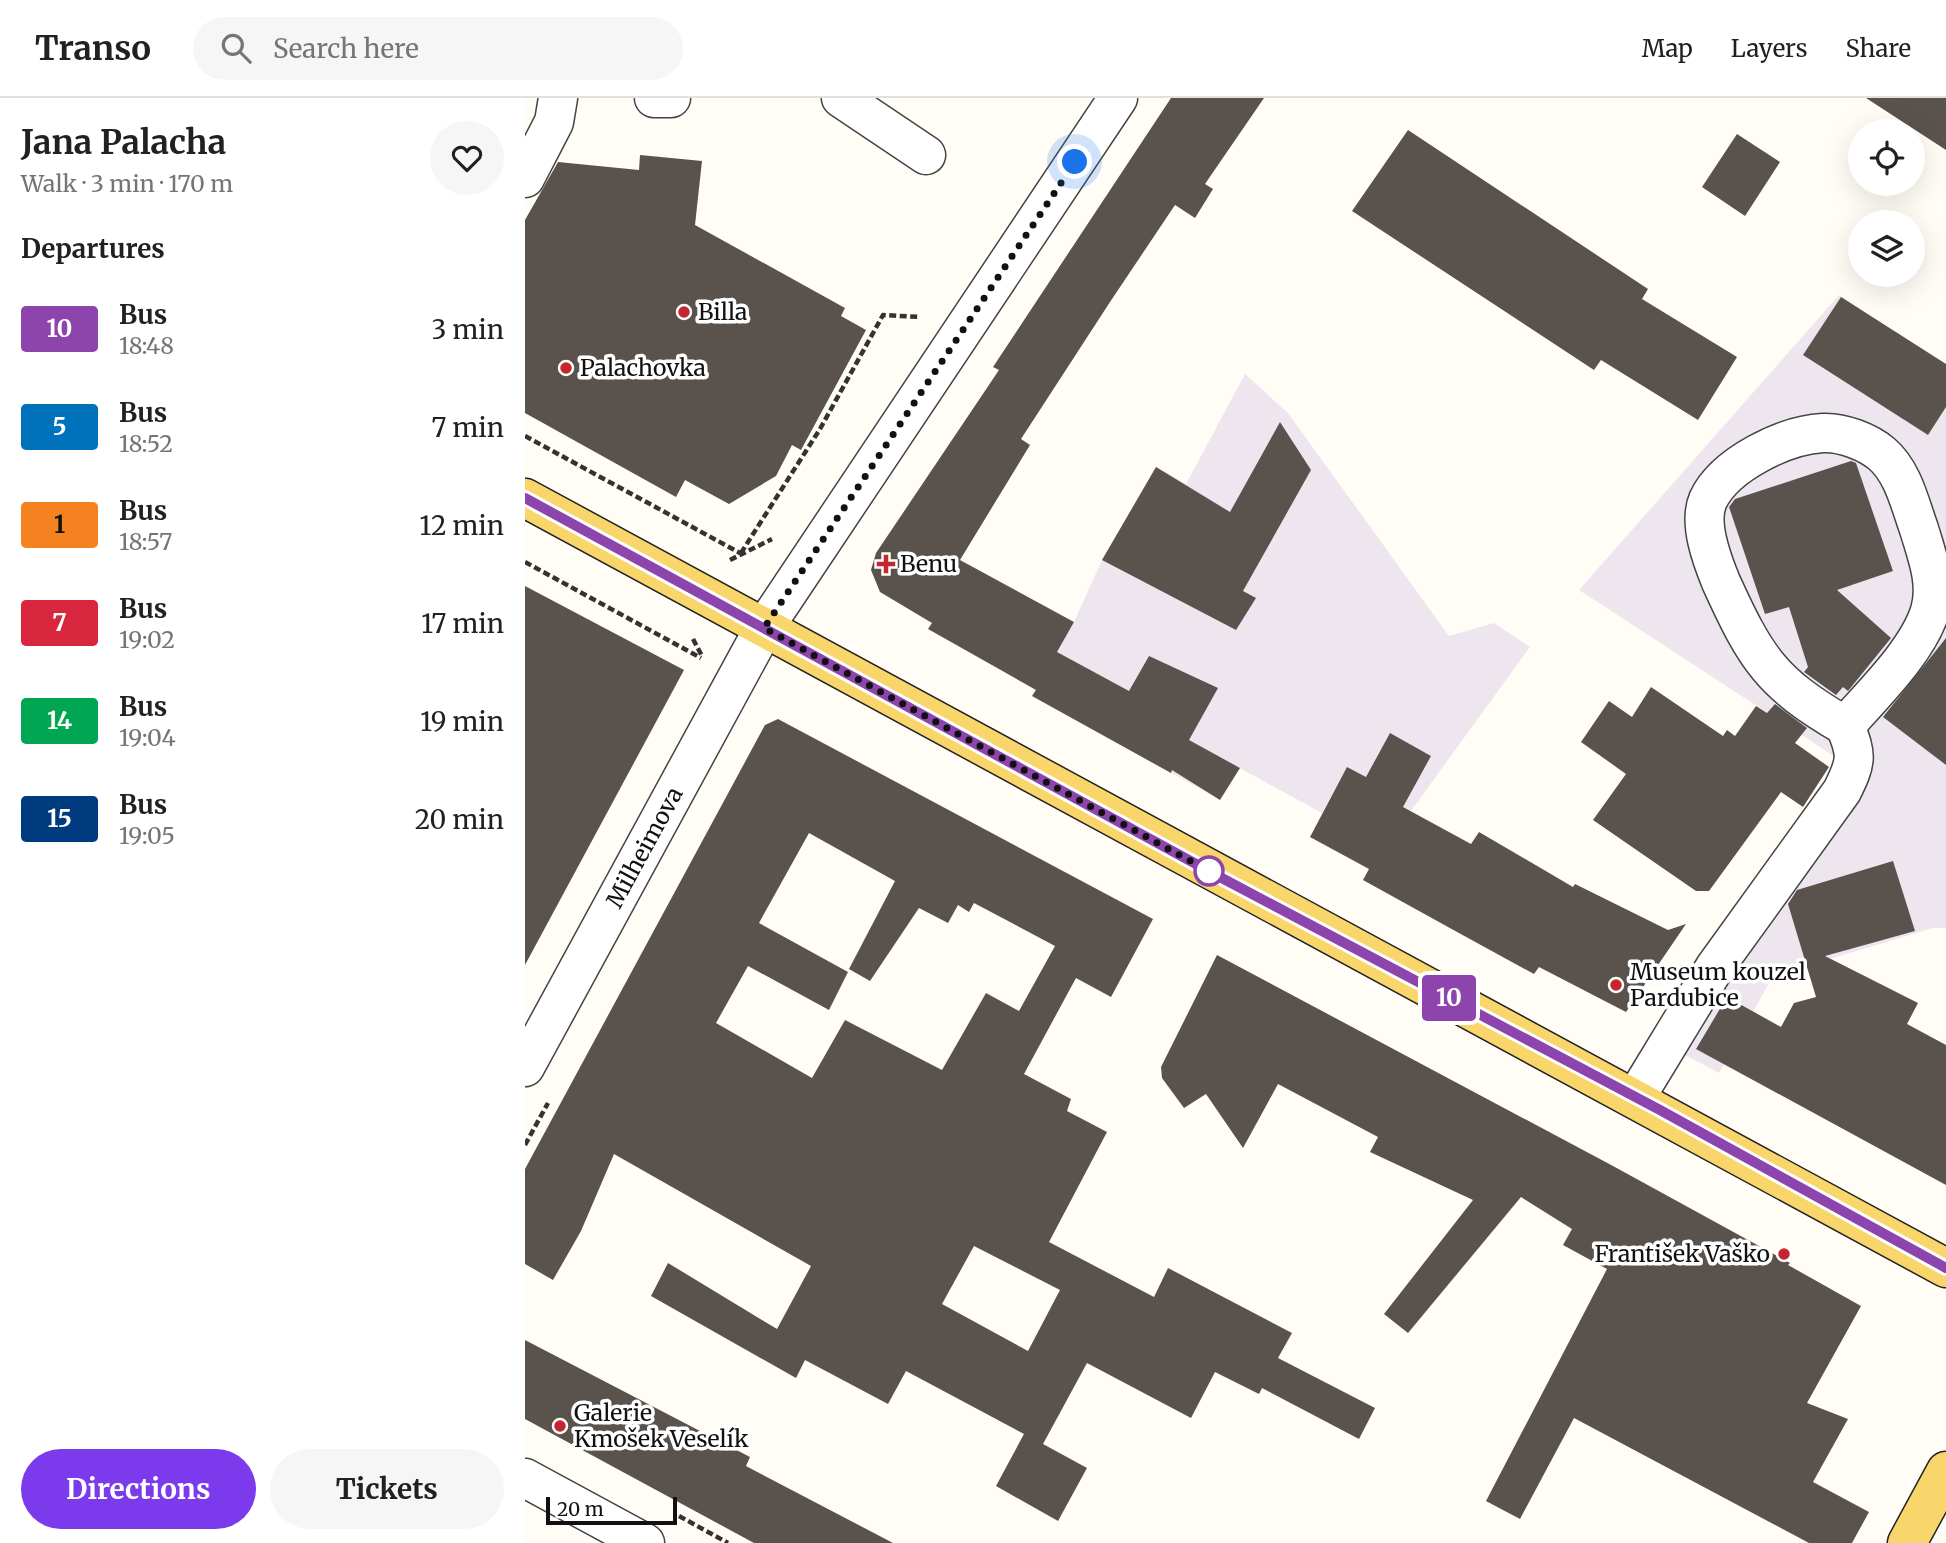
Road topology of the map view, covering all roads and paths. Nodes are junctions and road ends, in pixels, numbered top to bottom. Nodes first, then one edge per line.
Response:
1 (558, 98) edge
2 (654, 98) edge
3 (671, 98) edge
4 (841, 98) edge
5 (1118, 98) edge
6 (926, 155) dead end
7 (525, 178) edge
8 (920, 317) dead end
9 (525, 436) edge
10 (525, 498) edge
11 (741, 553) junction
12 (728, 561) dead end
13 (525, 562) edge
14 (764, 628) junction
15 (691, 634) dead end
16 (1845, 726) junction
17 (525, 1067) edge
18 (1636, 1097) junction
19 (1946, 1268) edge
20 (1946, 1471) edge
21 (525, 1478) edge
22 (645, 1543) edge
23 (1907, 1543) edge

1 - 7 street
2 - 3 street
4 - 6 street
5 - 14 street, Milheimova
8 - 11 path
9 - 11 path
10 - 14 main road
11 - 12 path
13 - 15 path
14 - 17 street, Milheimova
14 - 18 main road
16 - 16 street
16 - 18 street
18 - 19 main road
20 - 23 main road
21 - 22 street

